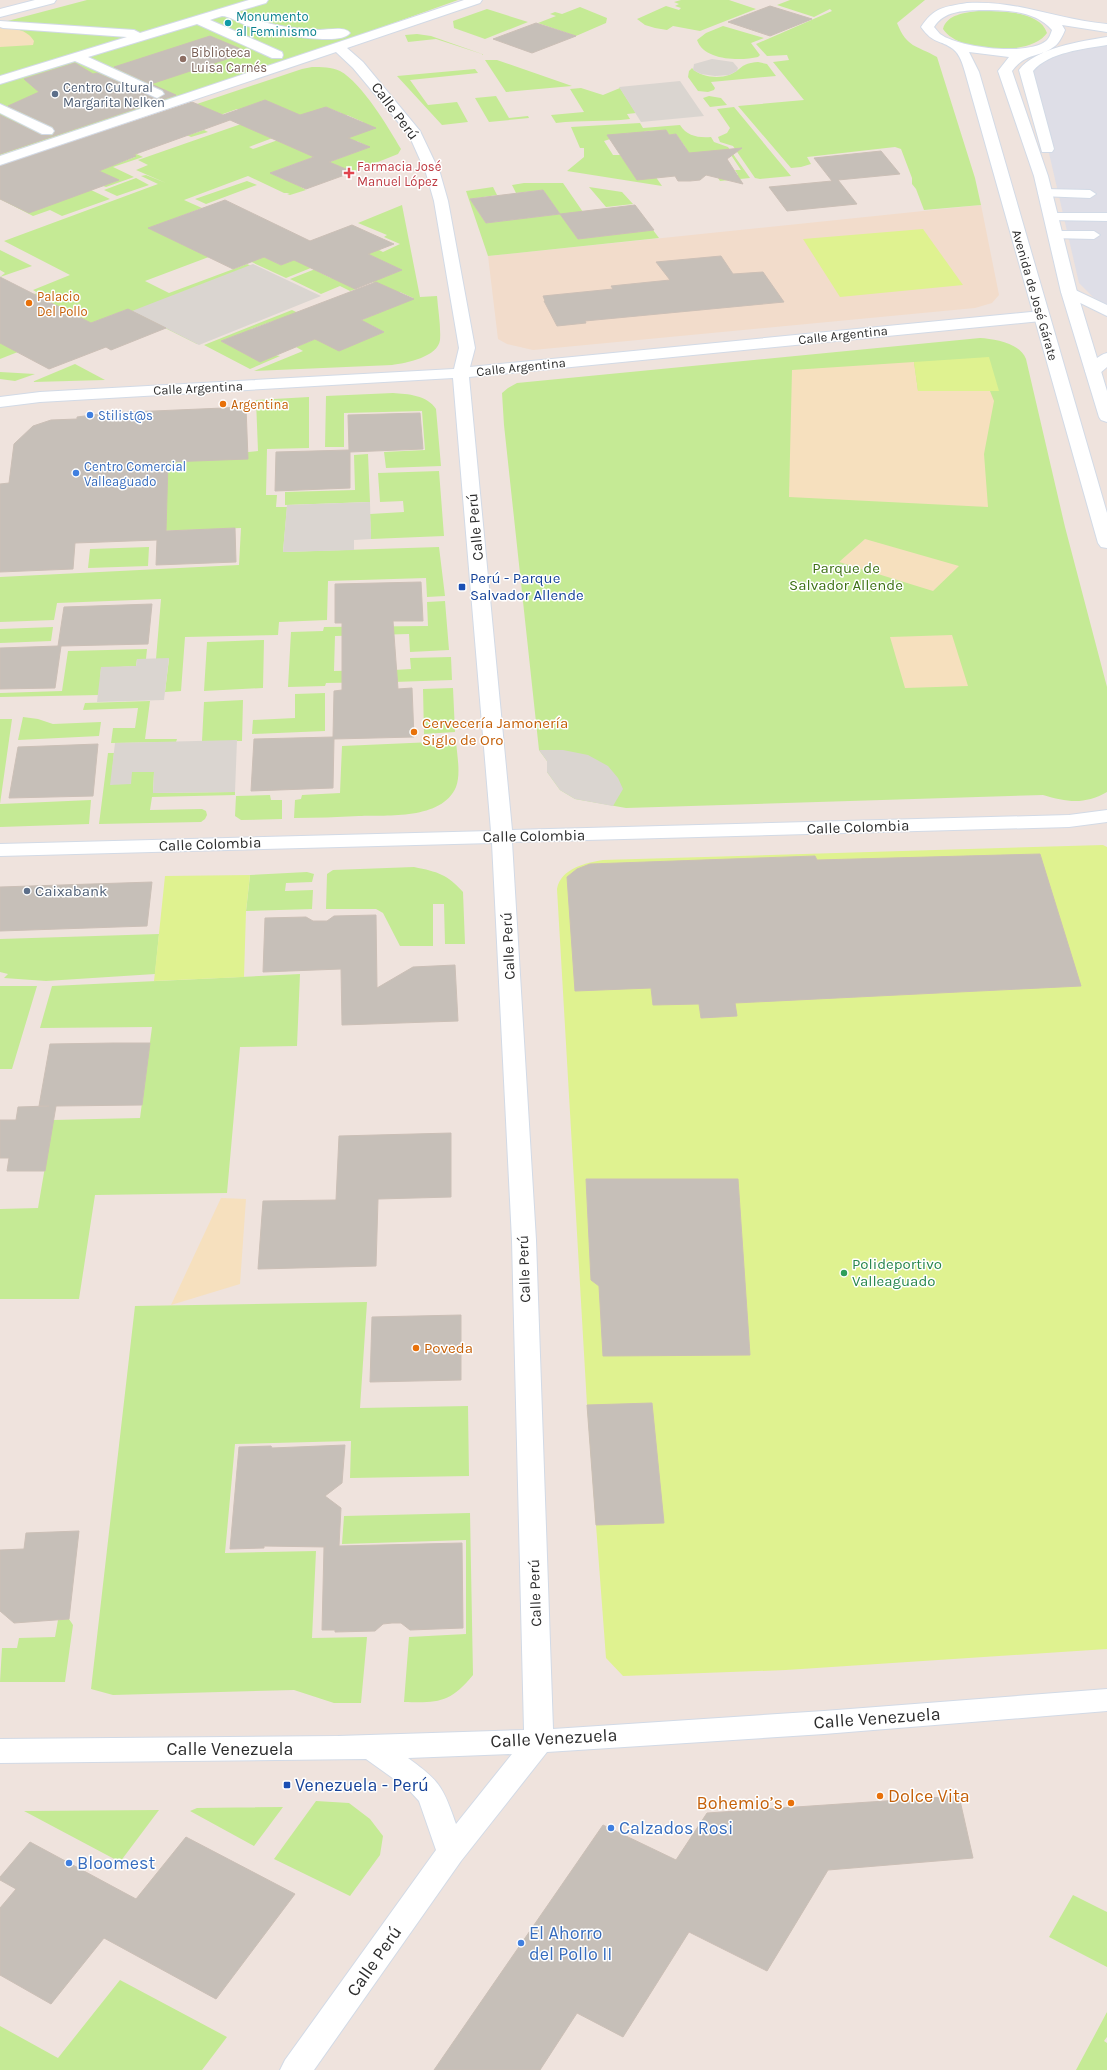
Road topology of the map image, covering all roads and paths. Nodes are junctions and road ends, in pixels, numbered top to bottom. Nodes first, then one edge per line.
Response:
1 (50, 0) edge
2 (262, 0) edge
3 (476, 0) edge
4 (988, 0) edge
5 (248, 3) edge
6 (945, 6) edge
7 (1007, 7) junction
8 (223, 12) junction
9 (1044, 17) junction
10 (2, 19) edge
11 (197, 19) junction
12 (251, 23) junction
13 (1107, 28) edge
14 (270, 30) junction
15 (224, 31) junction
16 (344, 33) dead end
17 (141, 35) junction
18 (1107, 38) edge
19 (241, 39) junction
20 (1107, 41) edge
21 (1046, 46) junction
22 (338, 47) junction
23 (959, 48) junction
24 (1029, 51) junction
25 (277, 55) dead end
26 (74, 56) junction
27 (0, 80) edge
28 (157, 94) dead end
29 (0, 108) edge
30 (0, 123) edge
31 (47, 131) dead end
32 (30, 137) dead end
33 (0, 161) edge
34 (1041, 176) junction
35 (1044, 193) junction
36 (1090, 194) dead end
37 (1050, 217) junction
38 (1107, 217) edge
39 (1055, 235) junction
40 (1094, 235) dead end
41 (1069, 292) junction
42 (1107, 310) edge
43 (1041, 316) junction
44 (1107, 358) edge
45 (1093, 371) junction
46 (461, 373) junction
47 (0, 402) edge
48 (1107, 417) edge
49 (1107, 543) edge
50 (1107, 816) edge
51 (1069, 821) junction
52 (1107, 830) edge
53 (502, 836) junction
54 (0, 850) edge
55 (1107, 1700) edge
56 (539, 1741) junction
57 (371, 1747) junction
58 (0, 1751) edge
59 (451, 1852) junction
60 (296, 2070) edge

1 - 10 street
2 - 5 street
3 - 22 street
4 - 7 street
5 - 8 street
6 - 7 street
6 - 23 street
7 - 9 street
8 - 11 street
8 - 12 street
9 - 13 street
9 - 21 street
10 - 17 street
11 - 15 street
11 - 17 street
12 - 14 street
12 - 15 street
14 - 16 street
14 - 19 street
15 - 19 street
17 - 26 street
18 - 21 street
19 - 25 street
20 - 34 street
21 - 24 street
22 - 33 street
22 - 46 street, Calle Perú
23 - 24 street
23 - 43 street, Avenida de José Gárate
24 - 34 street
26 - 27 street
26 - 28 street
29 - 31 street
30 - 32 street
34 - 35 street
35 - 36 lane
35 - 37 street
37 - 38 lane
37 - 39 street
39 - 40 lane
39 - 41 street
41 - 42 street
41 - 45 street
43 - 46 street, Calle Argentina
43 - 49 street, Avenida de José Gárate
44 - 45 street
45 - 48 street
46 - 47 street, Calle Argentina
46 - 53 street, Calle Perú
50 - 51 street, Calle Colombia
51 - 52 street, Calle Colombia
51 - 53 street, Calle Colombia
53 - 54 street, Calle Colombia
53 - 56 street, Calle Perú
55 - 56 street, Calle Venezuela
56 - 57 street, Calle Venezuela
56 - 59 street, Calle Perú
57 - 58 street, Calle Venezuela
57 - 59 street
59 - 60 street, Calle Perú

